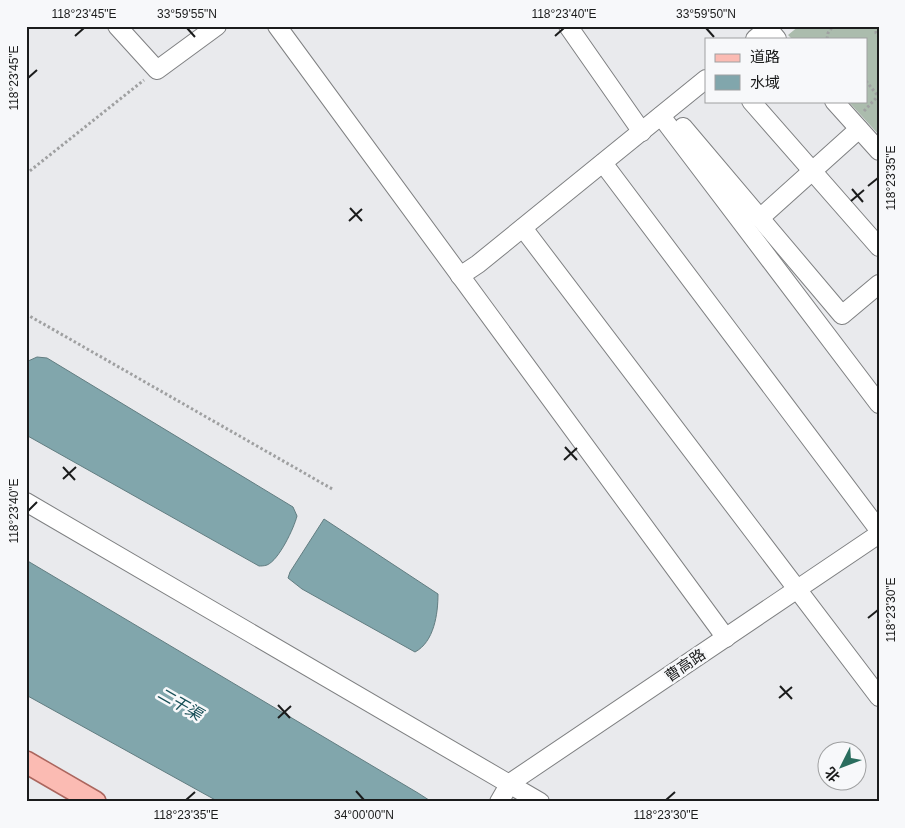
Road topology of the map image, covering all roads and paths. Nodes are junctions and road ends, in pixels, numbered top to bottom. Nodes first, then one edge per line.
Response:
1 (117, 26) edge
2 (217, 26) edge
3 (277, 26) edge
4 (833, 26) edge
5 (876, 26) edge
6 (576, 30) edge
7 (879, 37) edge
8 (827, 38) edge
9 (157, 70) junction
10 (705, 80) edge
11 (868, 84) edge
12 (878, 96) edge
13 (752, 102) edge
14 (835, 102) edge
15 (661, 116) junction
16 (683, 127) dead end
17 (859, 129) junction
18 (642, 132) junction
19 (879, 151) edge
20 (603, 163) junction
21 (812, 171) junction
22 (26, 174) edge
23 (760, 218) junction
24 (523, 228) junction
25 (879, 247) edge
26 (460, 276) junction
27 (879, 284) edge
28 (26, 314) edge
29 (879, 404) edge
30 (334, 490) dead end
31 (26, 502) edge
32 (879, 530) edge
33 (879, 534) edge
34 (796, 590) junction
35 (726, 638) junction
36 (879, 697) edge
37 (26, 762) edge
38 (510, 783) junction
39 (95, 802) edge
40 (499, 802) edge
41 (540, 802) edge

1 - 9 street
2 - 9 street
3 - 26 street
4 - 8 path
5 - 7 path
6 - 18 street
9 - 22 path
10 - 15 street
11 - 12 path
13 - 21 street
14 - 17 street
15 - 18 street
15 - 29 street
16 - 23 street
17 - 19 street
17 - 21 street
18 - 20 street
20 - 24 street
20 - 32 street
21 - 23 street
21 - 25 street
23 - 27 street
24 - 26 street
24 - 34 street
26 - 35 street
28 - 30 path
31 - 38 street
33 - 34 street, 曹高路
34 - 35 street, 曹高路
34 - 36 street
35 - 38 street, 曹高路
37 - 39 main road
38 - 40 street, 曹高路
38 - 41 street

